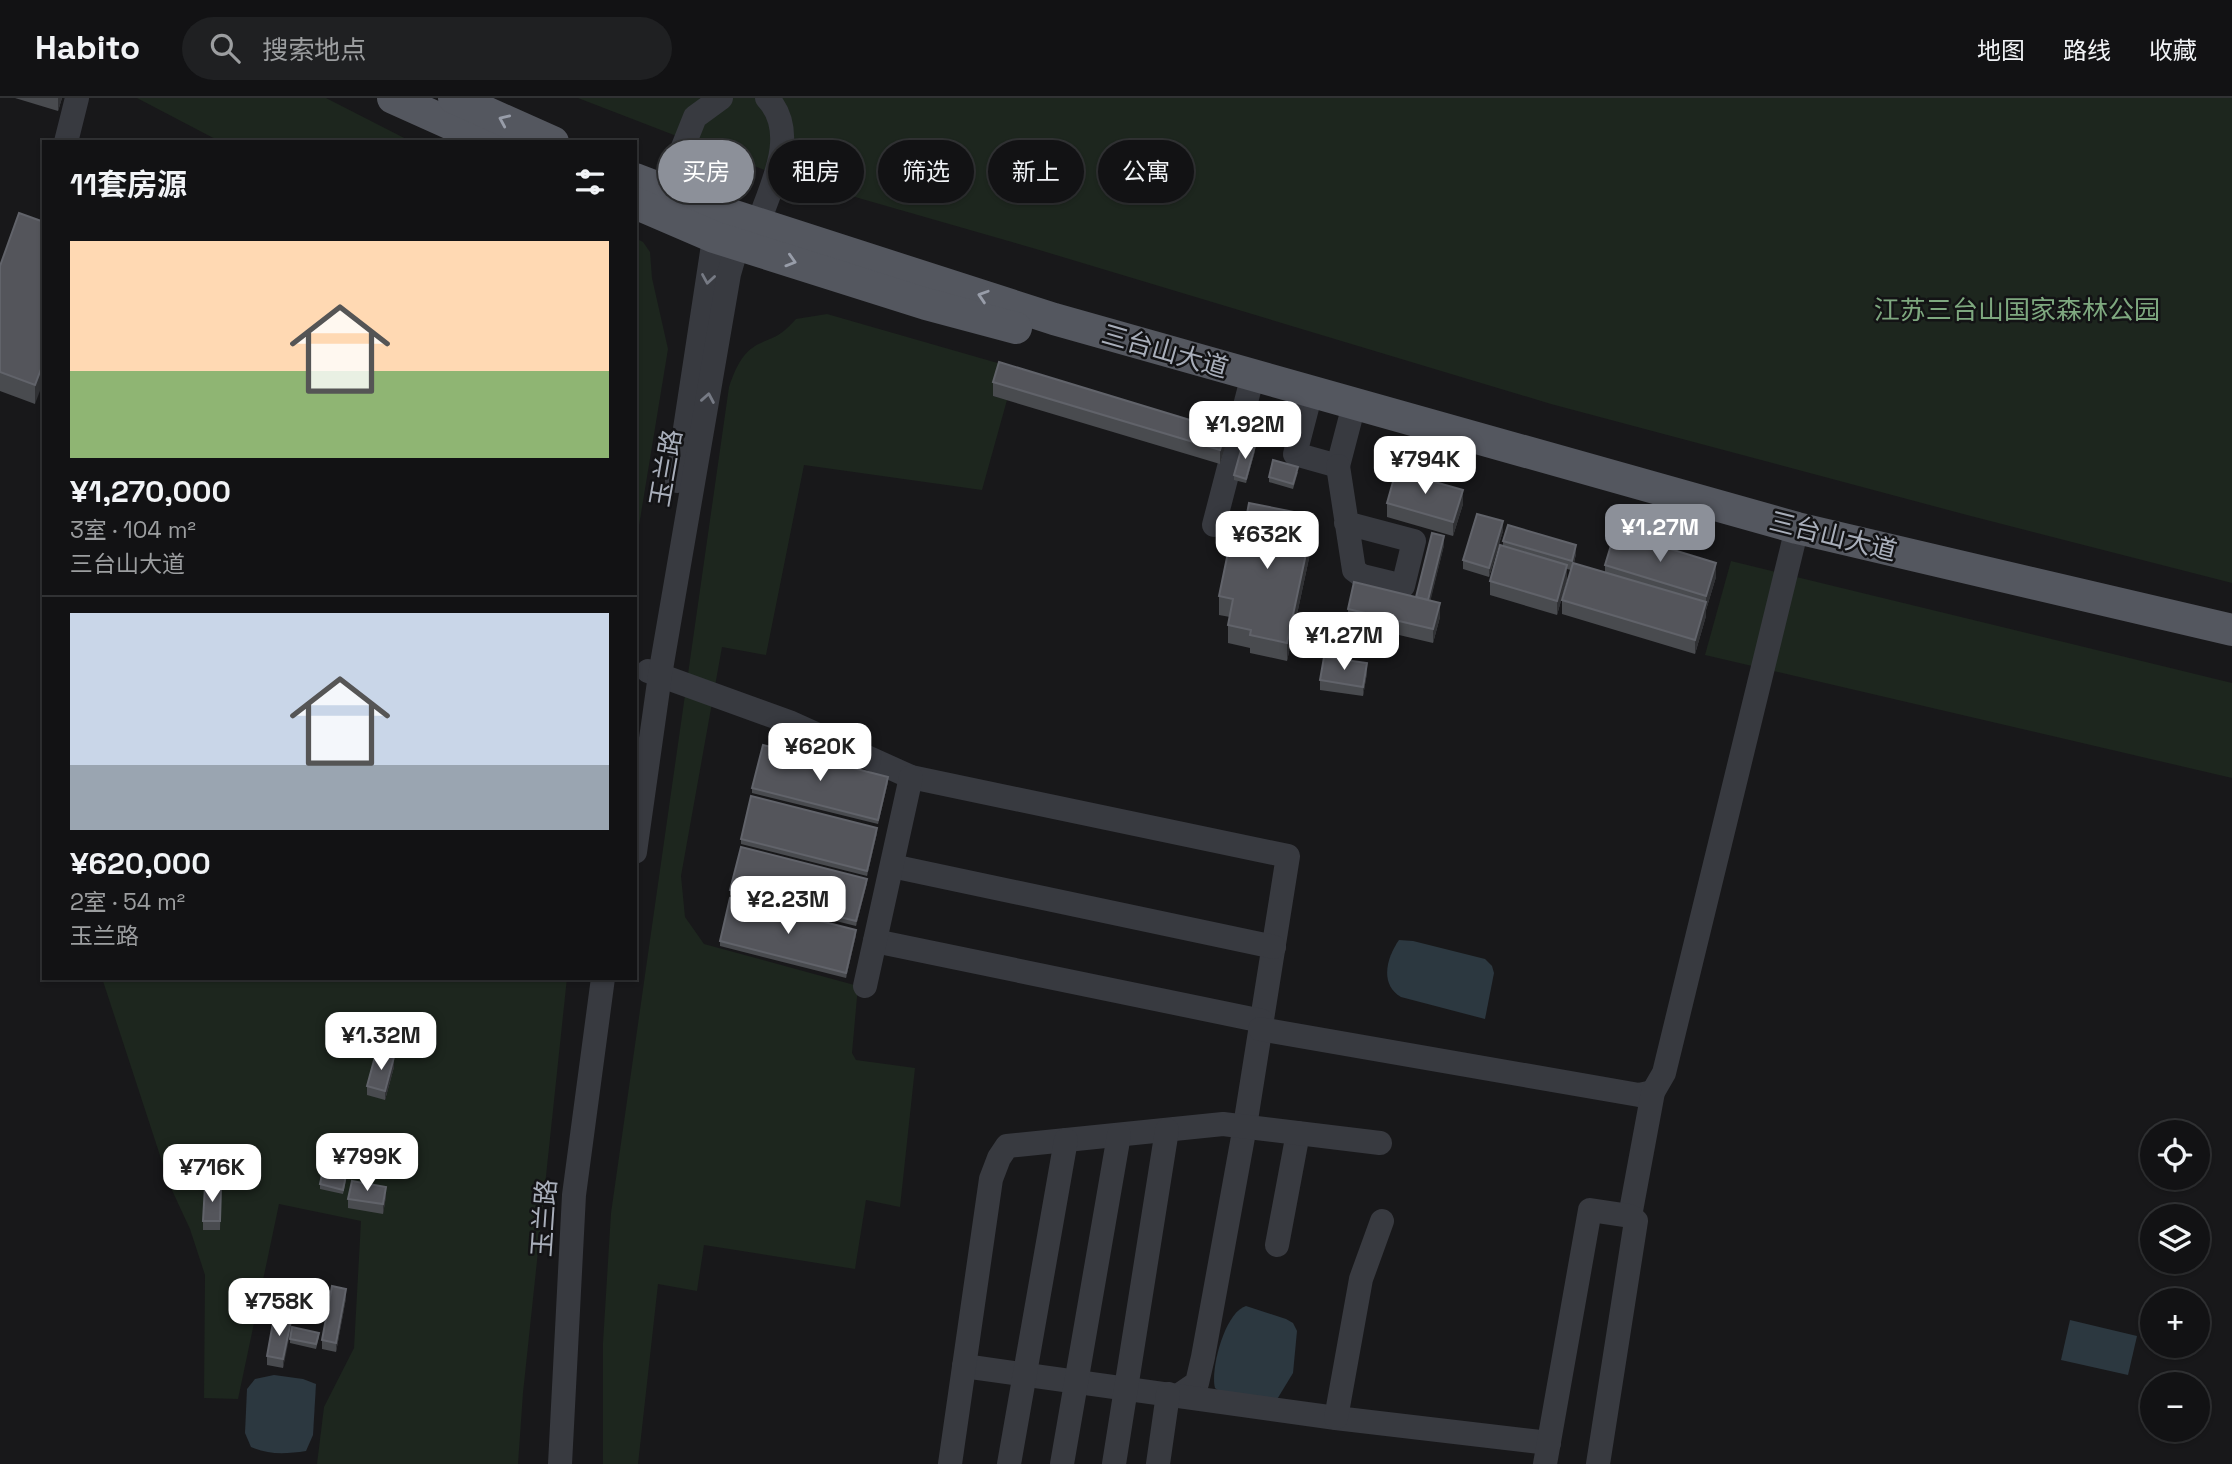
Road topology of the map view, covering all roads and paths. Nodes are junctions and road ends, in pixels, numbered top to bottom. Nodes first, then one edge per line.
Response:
1 (77, 98) edge
2 (393, 98) edge
3 (454, 98) edge
4 (720, 98) edge
5 (766, 98) edge
6 (66, 140) edge
7 (487, 140) edge
8 (548, 140) edge
9 (686, 140) edge
10 (637, 179) edge
11 (658, 189) edge
12 (637, 203) edge
13 (687, 203) edge
14 (734, 227) junction
15 (1251, 384) junction
16 (1307, 408) junction
17 (1350, 419) junction
18 (1338, 467) junction
19 (1346, 523) dead end
20 (1214, 525) dead end
21 (1794, 537) junction
22 (2232, 631) edge
23 (2232, 646) edge
24 (654, 673) junction
25 (637, 746) edge
26 (911, 778) junction
27 (637, 833) edge
28 (892, 866) junction
29 (875, 941) junction
30 (1274, 947) junction
31 (603, 980) edge
32 (618, 980) edge
33 (865, 986) dead end
34 (1261, 1025) junction
35 (1654, 1092) junction
36 (1245, 1126) junction
37 (1167, 1130) junction
38 (1298, 1133) junction
39 (1119, 1135) junction
40 (1066, 1140) junction
41 (1380, 1143) dead end
42 (1630, 1216) junction
43 (1382, 1221) dead end
44 (1277, 1245) dead end
45 (964, 1366) junction
46 (1025, 1374) junction
47 (1076, 1381) junction
48 (1126, 1388) junction
49 (1173, 1395) junction
50 (1336, 1418) junction
51 (1547, 1453) edge
52 (561, 1464) edge
53 (577, 1464) edge
54 (950, 1464) edge
55 (1009, 1464) edge
56 (1062, 1464) edge
57 (1114, 1464) edge
58 (1158, 1464) edge
59 (1598, 1464) edge

1 - 6 street
2 - 7 main road
8 -> 3 main road
4 - 9 street
5 - 14 street, 玉兰路
10 - 11 main road, 三台山大道
12 - 14 main road, 三台山大道
13 - 14 main road, 三台山大道
14 - 15 main road, 三台山大道
14 - 24 street, 玉兰路
15 - 16 main road, 三台山大道
15 - 20 street
15 - 21 main road, 三台山大道
16 - 17 main road, 三台山大道
16 - 18 street
17 - 18 street
17 - 21 main road, 三台山大道
18 - 19 street
21 - 22 main road, 三台山大道
21 - 23 main road, 三台山大道
21 - 35 street
24 - 25 street, 玉兰路
24 - 26 street
24 - 27 street, 玉兰路
26 - 28 street
26 - 30 street
28 - 29 street
28 - 30 street
29 - 33 street
29 - 34 street
30 - 34 street
31 - 52 street, 玉兰路
32 - 53 street, 玉兰路
34 - 35 street
34 - 36 street
35 - 42 street
36 - 37 street
36 - 38 street
36 - 49 street
37 - 39 street
37 - 48 street
38 - 41 street
38 - 44 street
39 - 40 street
39 - 47 street
40 - 45 street
40 - 46 street
42 - 51 street
42 - 59 street
43 - 50 street
45 - 46 street
45 - 54 street
46 - 47 street
46 - 55 street
47 - 48 street
47 - 56 street
48 - 49 street
48 - 57 street
49 - 50 street
49 - 58 street
50 - 51 street

